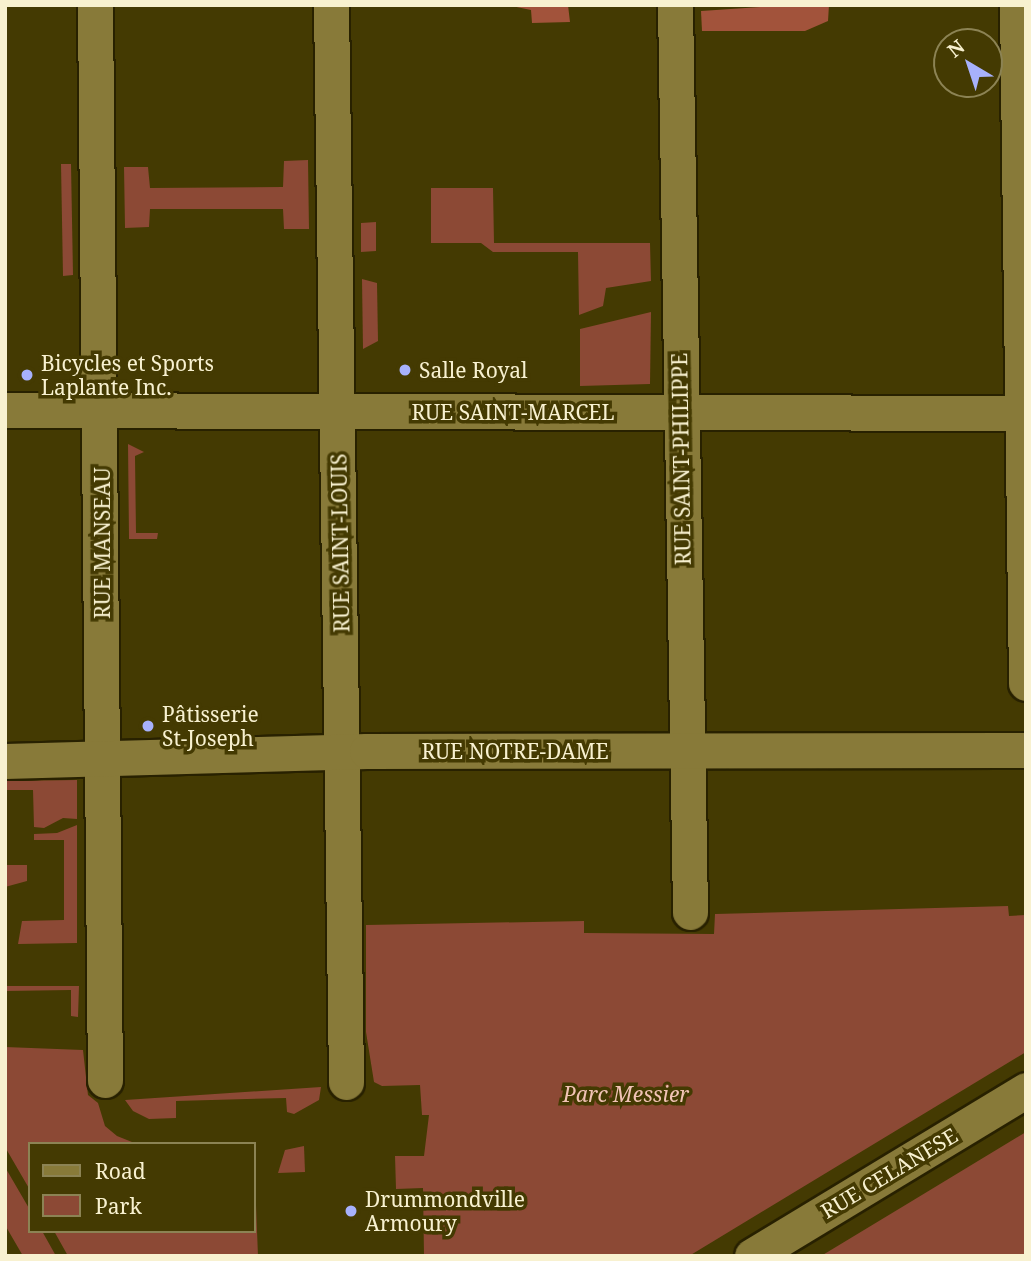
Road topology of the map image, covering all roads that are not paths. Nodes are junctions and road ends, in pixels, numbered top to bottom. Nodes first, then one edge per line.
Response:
1 (95, 5) edge
2 (331, 5) edge
3 (675, 5) edge
4 (1017, 5) edge
5 (1023, 176) edge
6 (5, 410) edge
7 (102, 411) junction
8 (338, 411) junction
9 (680, 412) junction
10 (1021, 413) junction
11 (1026, 683) edge
12 (686, 750) junction
13 (1026, 750) edge
14 (344, 752) junction
15 (103, 760) junction
16 (5, 761) edge
17 (690, 912) dead end
18 (105, 1080) dead end
19 (346, 1082) dead end
20 (1026, 1090) edge
21 (752, 1256) edge

1 - 7 street, RUE MANSEAU
2 - 8 street, RUE SAINT-LOUIS
3 - 9 street, RUE SAINT-PHILIPPE
4 - 5 street
5 - 10 street
6 - 7 street, RUE SAINT-MARCEL
7 - 8 street, RUE SAINT-MARCEL
7 - 15 street, RUE MANSEAU
8 - 9 street, RUE SAINT-MARCEL
8 - 14 street, RUE SAINT-LOUIS
9 - 10 street, RUE SAINT-MARCEL
9 - 12 street, RUE SAINT-PHILIPPE
10 - 11 street
12 - 13 street, RUE NOTRE-DAME
12 - 14 street, RUE NOTRE-DAME
12 - 17 street, RUE SAINT-PHILIPPE
14 - 15 street, RUE NOTRE-DAME
14 - 19 street, RUE SAINT-LOUIS
15 - 16 street, RUE NOTRE-DAME
15 - 18 street, RUE MANSEAU
20 - 21 street, RUE CELANESE

